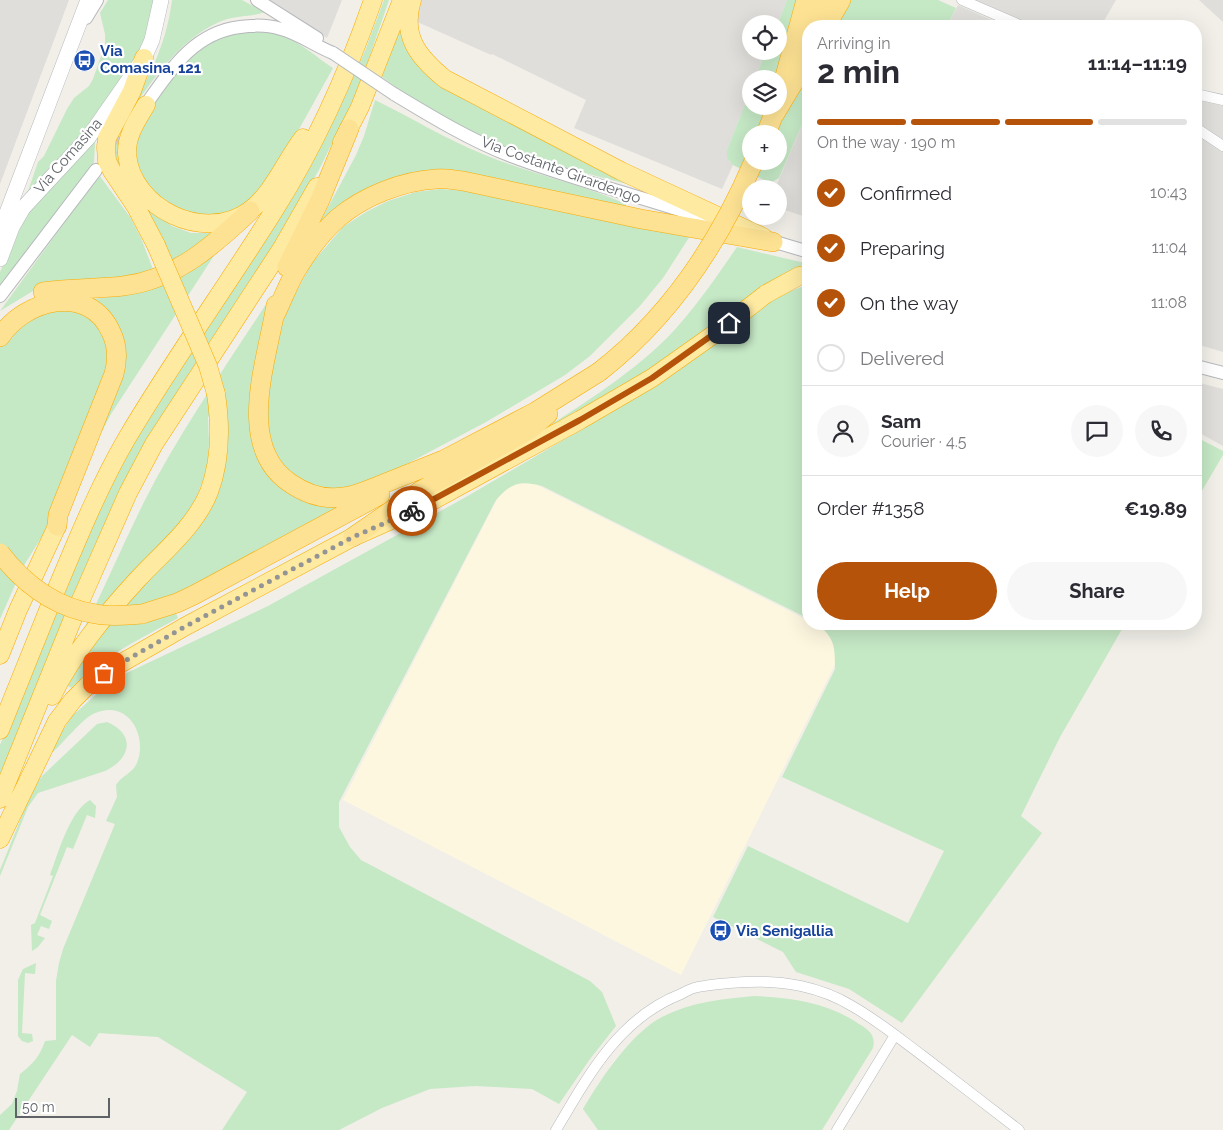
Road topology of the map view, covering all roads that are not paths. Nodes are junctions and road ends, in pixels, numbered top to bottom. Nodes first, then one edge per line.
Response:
1 (88, 0) edge
2 (97, 0) edge
3 (161, 0) edge
4 (257, 0) edge
5 (373, 0) edge
6 (402, 0) edge
7 (412, 0) edge
8 (806, 0) edge
9 (822, 0) edge
10 (841, 0) edge
11 (962, 0) edge
12 (814, 20) edge
13 (829, 20) edge
14 (1008, 20) edge
15 (74, 37) junction
16 (802, 47) edge
17 (333, 53) junction
18 (144, 58) junction
19 (802, 68) edge
20 (787, 70) edge
21 (787, 83) edge
22 (787, 91) edge
23 (1202, 95) edge
24 (1223, 100) edge
25 (333, 101) junction
26 (146, 105) junction
27 (349, 129) junction
28 (1202, 132) edge
29 (121, 138) tunnel mouth
30 (1223, 146) edge
31 (96, 170) tunnel mouth
32 (750, 170) edge
33 (250, 211) junction
34 (0, 231) edge
35 (773, 242) junction
36 (802, 250) edge
37 (0, 259) edge
38 (802, 275) edge
39 (0, 296) edge
40 (274, 317) junction
41 (0, 322) edge
42 (0, 337) edge
43 (1202, 368) edge
44 (599, 372) junction
45 (1223, 374) edge
46 (443, 460) junction
47 (57, 526) joint
48 (353, 537) junction
49 (0, 553) edge
50 (0, 656) edge
51 (0, 730) edge
52 (12, 769) junction
53 (0, 799) edge
54 (0, 839) edge
55 (895, 1035) junction
56 (556, 1130) edge
57 (836, 1130) edge
58 (1019, 1130) edge

1 - 15 main road, Via Comasina
2 - 15 street, Via Comasina
3 - 18 main road, Via Comasina
4 - 17 street, Via Costante Girardengo
5 - 25 highway
6 - 27 highway
7 - 35 highway
8 - 20 highway
9 - 12 highway
10 - 13 highway
11 - 14 street
15 - 34 main road, Via Comasina
16 - 21 highway
17 - 26 street
17 - 35 street, Via Costante Girardengo, bridge
18 - 37 main road, Via Comasina
18 - 52 highway, bridge
19 - 22 highway
23 - 24 street
25 - 33 highway
25 - 51 highway
26 - 29 street
26 - 33 highway
27 - 40 highway
27 - 52 highway
28 - 30 street
31 - 39 street
32 - 44 highway, bridge
33 - 41 highway
35 - 36 street, Via Costante Girardengo
35 - 40 highway
38 - 48 highway
40 - 46 highway
42 - 47 highway
43 - 45 street
44 - 46 highway
44 - 48 highway
46 - 49 highway, bridge
47 - 50 highway
48 - 54 highway
52 - 53 highway
55 - 56 street
55 - 57 street
55 - 58 street

